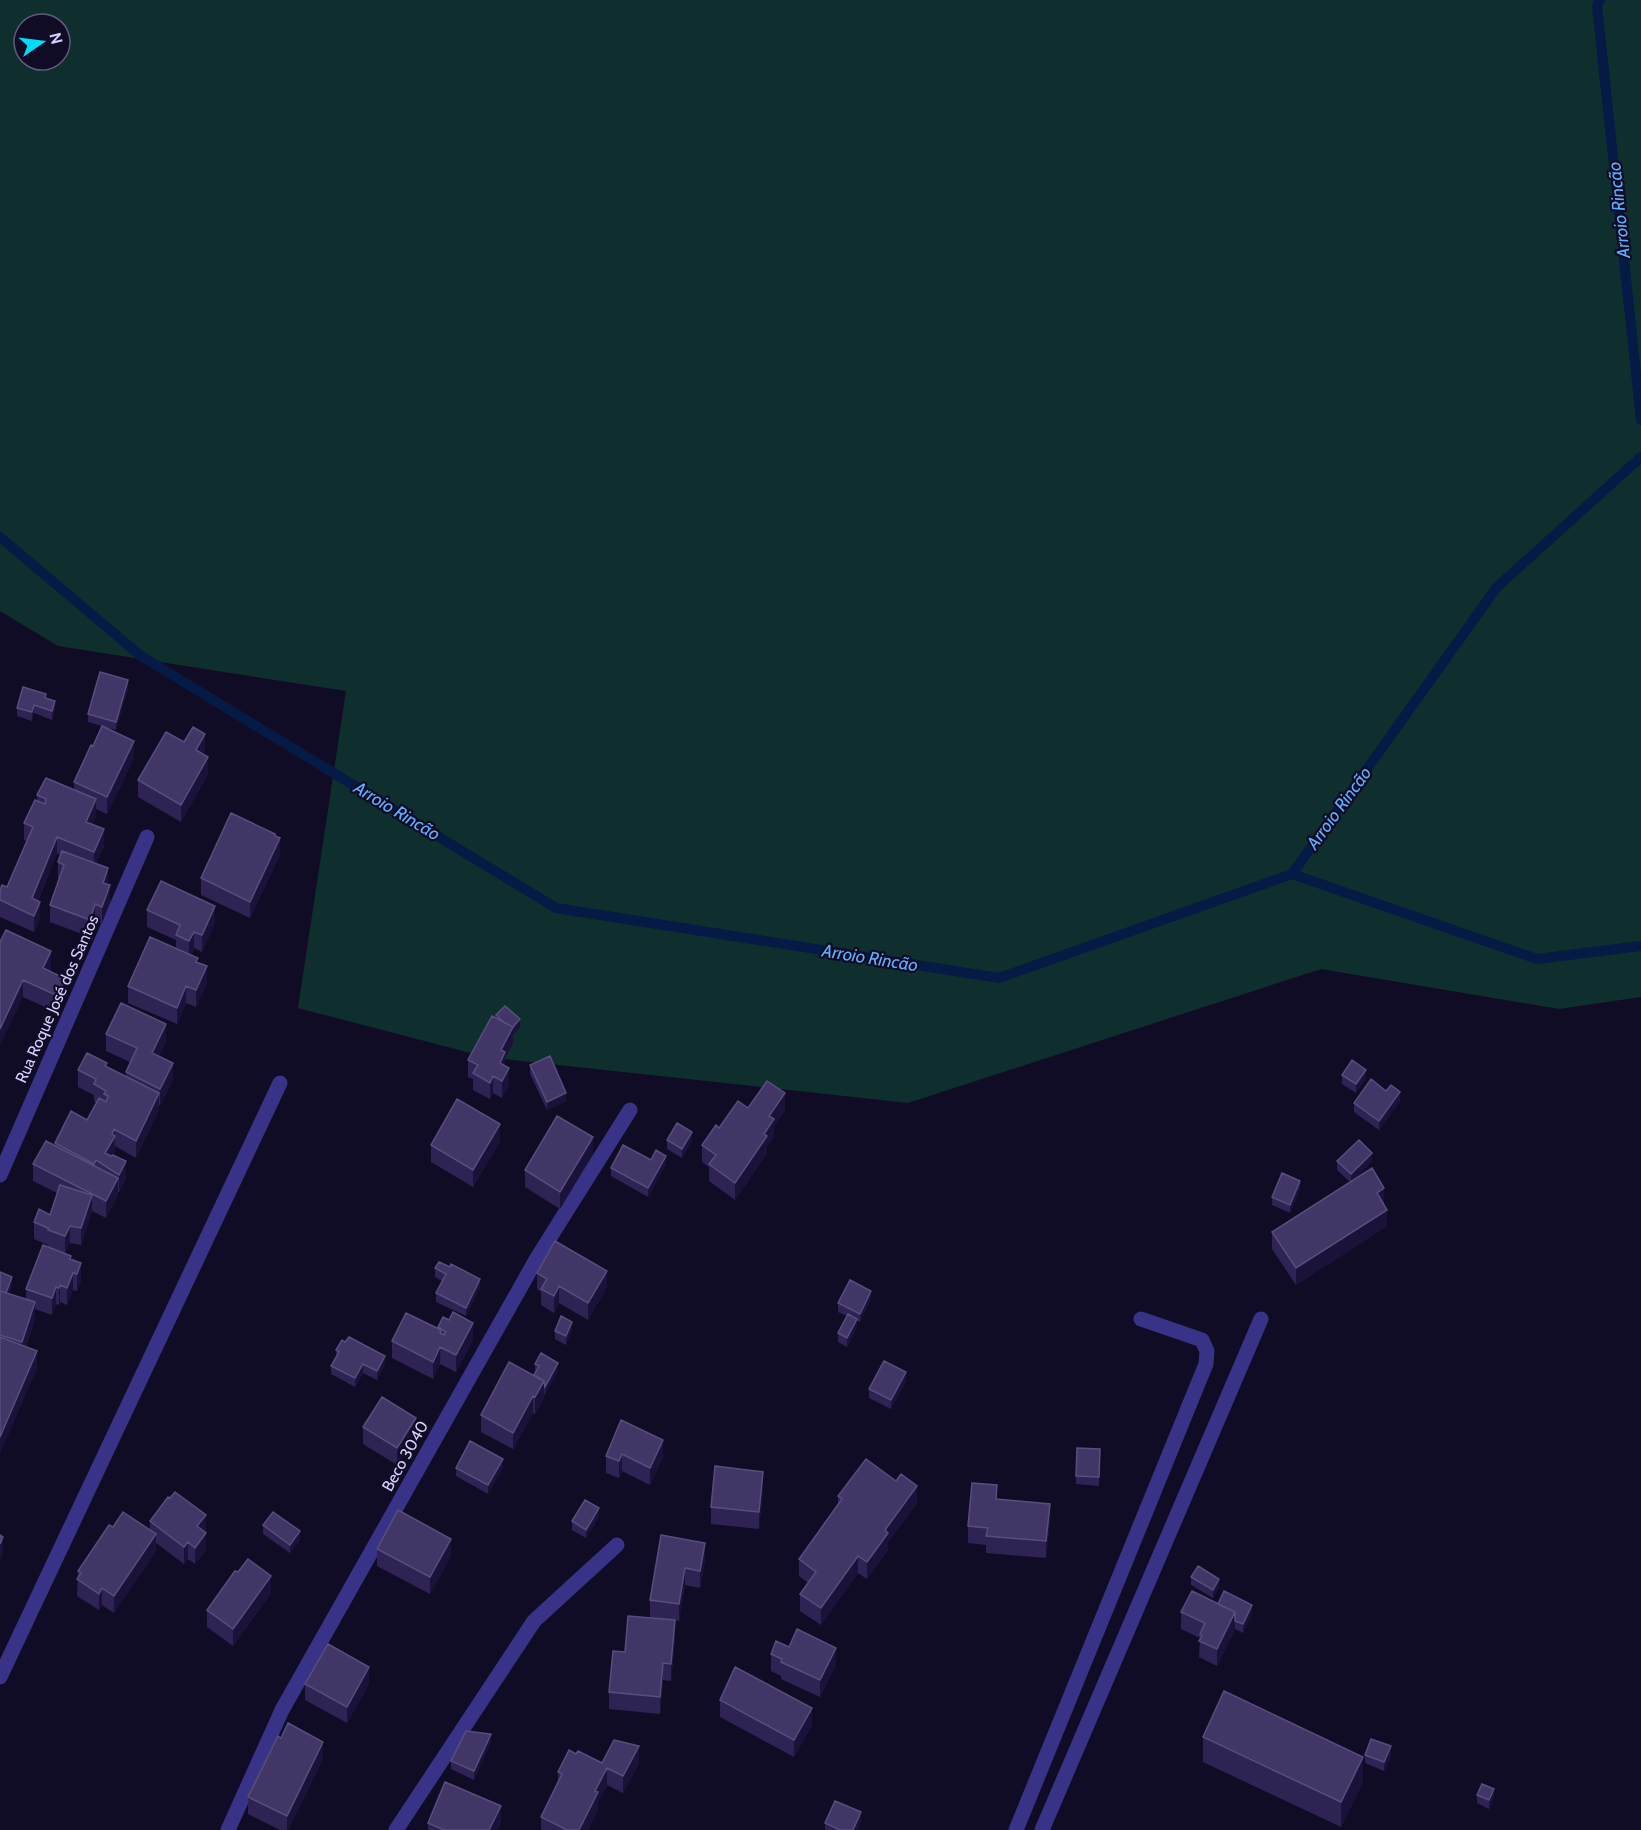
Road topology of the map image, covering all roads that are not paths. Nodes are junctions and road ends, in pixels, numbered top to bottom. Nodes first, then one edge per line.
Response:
1 (147, 837) dead end
2 (280, 1083) dead end
3 (630, 1110) dead end
4 (0, 1176) edge
5 (1141, 1319) dead end
6 (1261, 1319) dead end
7 (617, 1545) dead end
8 (0, 1677) edge
9 (228, 1830) edge
10 (396, 1830) edge
11 (1016, 1830) edge
12 (1042, 1830) edge

1 - 4 street, Rua Roque José dos Santos
2 - 8 street
3 - 9 street, Beco 3040
5 - 11 street
6 - 12 street
7 - 10 street

